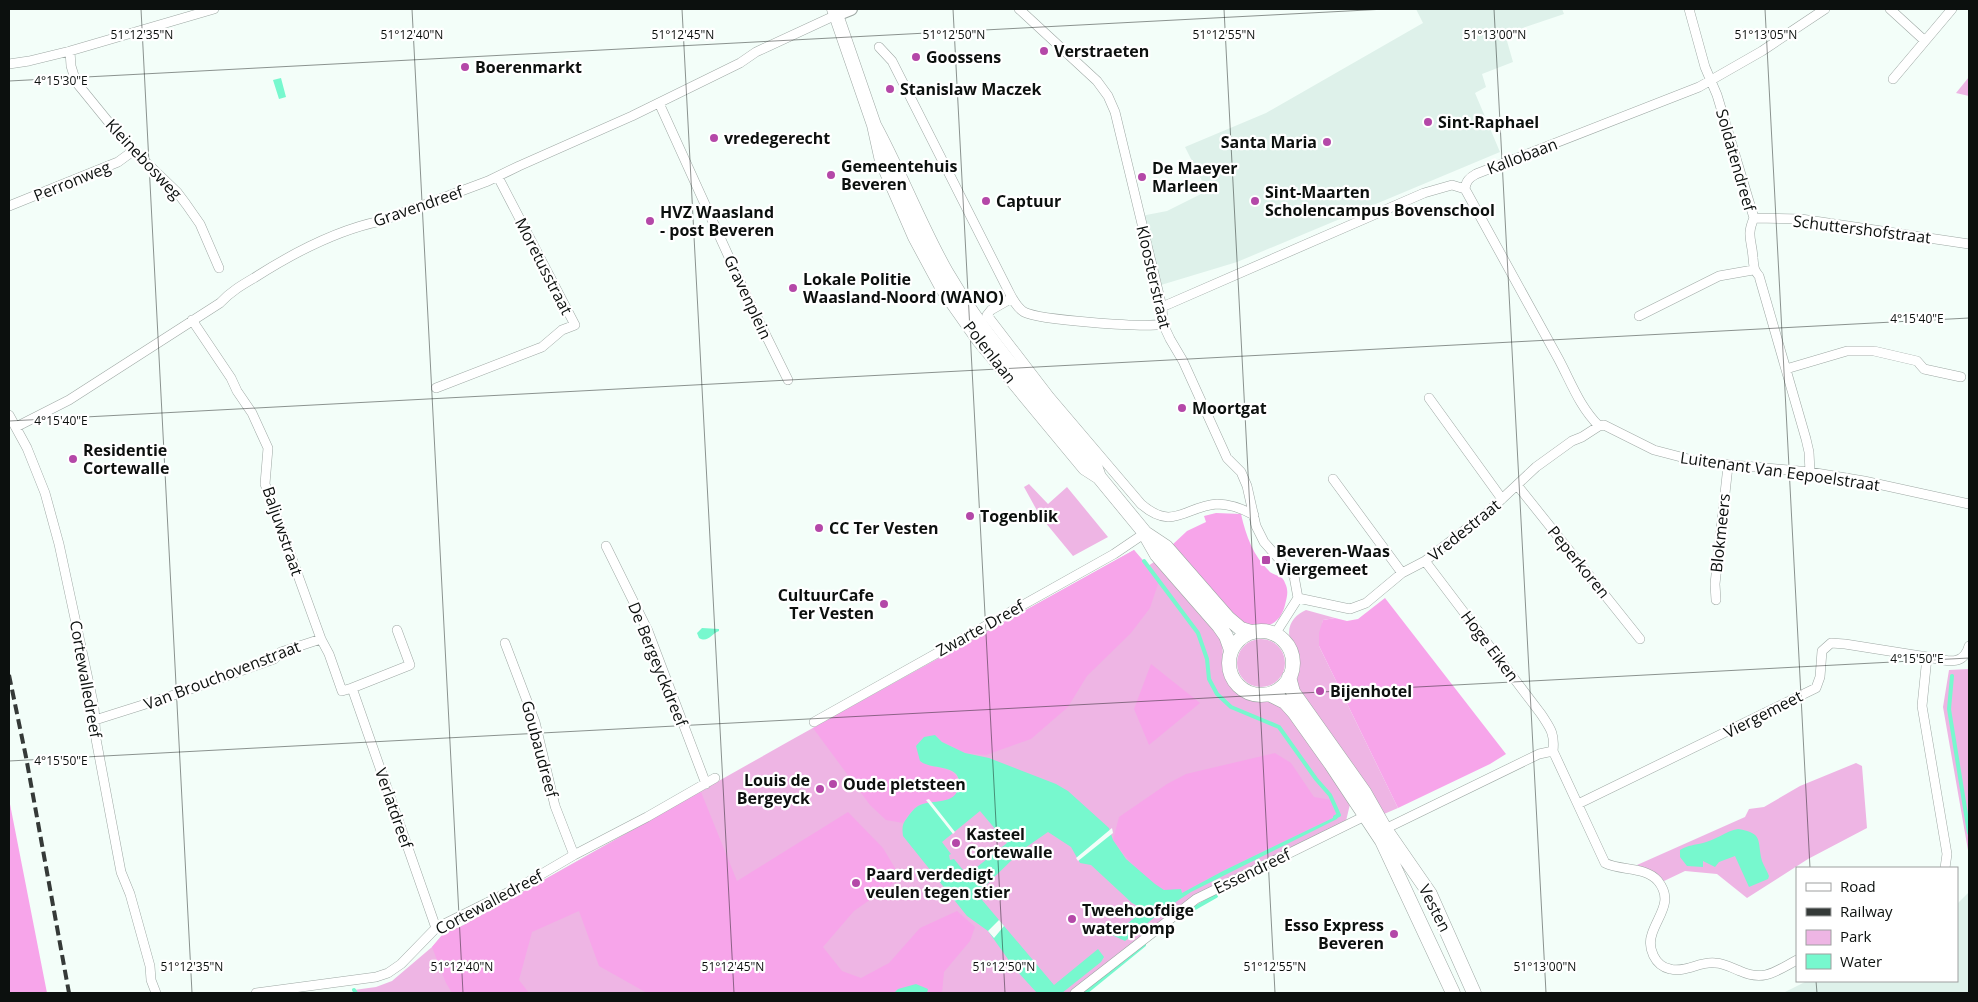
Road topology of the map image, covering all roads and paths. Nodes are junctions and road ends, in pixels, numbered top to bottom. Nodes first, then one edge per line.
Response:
1 (214, 9) edge
2 (851, 9) edge
3 (1019, 9) edge
4 (1689, 9) edge
5 (1825, 9) edge
6 (1890, 9) edge
7 (1952, 9) edge
8 (835, 12) edge
9 (1925, 41) junction
10 (879, 46) dead end
11 (70, 52) junction
12 (9, 64) edge
13 (1893, 79) dead end
14 (1711, 80) junction
15 (659, 103) junction
16 (132, 151) junction
17 (498, 177) junction
18 (1465, 189) junction
19 (9, 206) edge
20 (1754, 218) junction
21 (1969, 244) edge
22 (219, 268) dead end
23 (1753, 270) junction
24 (1012, 298) junction
25 (1162, 307) junction
26 (1640, 316) dead end
27 (192, 320) junction
28 (1163, 324) junction
29 (1786, 369) junction
30 (1961, 377) dead end
31 (788, 380) dead end
32 (436, 388) dead end
33 (1429, 398) dead end
34 (9, 415) edge
35 (1599, 426) junction
36 (16, 427) junction
37 (1728, 466) junction
38 (1810, 472) junction
39 (1333, 479) dead end
40 (1517, 485) junction
41 (1502, 499) junction
42 (1969, 504) edge
43 (1254, 515) junction
44 (1145, 533) junction
45 (606, 546) dead end
46 (1425, 562) junction
47 (1402, 573) junction
48 (1298, 598) junction
49 (1716, 600) dead end
50 (397, 630) dead end
51 (1251, 632) junction
52 (1275, 634) junction
53 (321, 639) junction
54 (1640, 639) dead end
55 (506, 643) dead end
56 (1969, 646) edge
57 (1232, 650) junction
58 (1927, 658) junction
59 (1289, 677) junction
60 (352, 688) junction
61 (1269, 694) junction
62 (95, 720) junction
63 (814, 722) dead end
64 (1553, 751) junction
65 (715, 778) dead end
66 (706, 784) junction
67 (1578, 804) junction
68 (1365, 816) junction
69 (1385, 829) junction
70 (574, 855) junction
71 (1946, 867) edge
72 (436, 928) junction
73 (1796, 960) edge
74 (156, 993) edge
75 (256, 993) edge
76 (1075, 993) edge
77 (1453, 993) edge
78 (1474, 993) edge

1 - 11 street
2 - 8 street
3 - 25 street, Kloosterstraat
4 - 14 street, Soldatendreef
5 - 14 street, Kallobaan
6 - 9 street
7 - 9 street
8 - 15 street, Gravendreef
8 - 44 main road, Polenlaan
9 - 13 street
10 - 24 street
11 - 12 street
11 - 16 street, Kleinebosweg
14 - 18 street, Kallobaan
14 - 20 street, Soldatendreef
15 - 17 street, Gravendreef
15 - 31 street, Gravenplein
16 - 19 street, Perronweg
16 - 22 street, Kleinebosweg
17 - 27 street, Gravendreef
17 - 32 street, Moretusstraat
18 - 25 street
18 - 35 street
20 - 21 street, Schuttershofstraat
20 - 23 street, Soldatendreef
23 - 26 street
23 - 29 street, Soldatendreef
24 - 28 street
24 - 43 street, Polenlaan
25 - 28 street, Kloosterstraat
27 - 36 street, Gravendreef
27 - 53 street, Baljuwstraat
28 - 43 street, Kloosterstraat
29 - 30 street
29 - 38 street, Soldatendreef
33 - 41 street
34 - 36 street, Cortewalledreef
35 - 37 street, Luitenant Van Eepoelstraat
35 - 40 street, Vredestraat
36 - 62 street, Cortewalledreef
37 - 38 street, Luitenant Van Eepoelstraat
37 - 49 street, Blokmeers
38 - 42 street, Luitenant Van Eepoelstraat
39 - 47 street
40 - 41 street, Vredestraat
40 - 54 street, Peperkoren
41 - 46 street, Vredestraat
43 - 48 street, Kloosterstraat
44 - 51 main road, Polenlaan
44 - 57 main road
44 - 63 street, Zwarte Dreef
45 - 66 street, De Bergeyckdreef
46 - 47 street, Vredestraat
46 - 64 street, Hoge Eiken
47 - 48 street, Vredestraat
48 - 52 street
50 - 60 street
51 - 52 main road
51 - 57 main road
52 - 59 main road
53 - 60 street
53 - 62 street, Van Brouchovenstraat
55 - 70 street, Goubaudreef
56 - 58 street, Viergemeet
57 - 61 main road
58 - 67 street, Viergemeet
58 - 71 street
59 - 61 main road
59 - 69 main road, Vesten
60 - 72 street, Verlatdreef
61 - 68 main road, Vesten
62 - 74 street, Cortewalledreef
64 - 67 street
64 - 69 street
65 - 66 street, Cortewalledreef
66 - 70 street, Cortewalledreef
67 - 73 street
68 - 76 street, Essendreef
68 - 77 main road, Vesten
69 - 78 main road, Vesten
70 - 72 street, Cortewalledreef
72 - 75 street, Cortewalledreef

